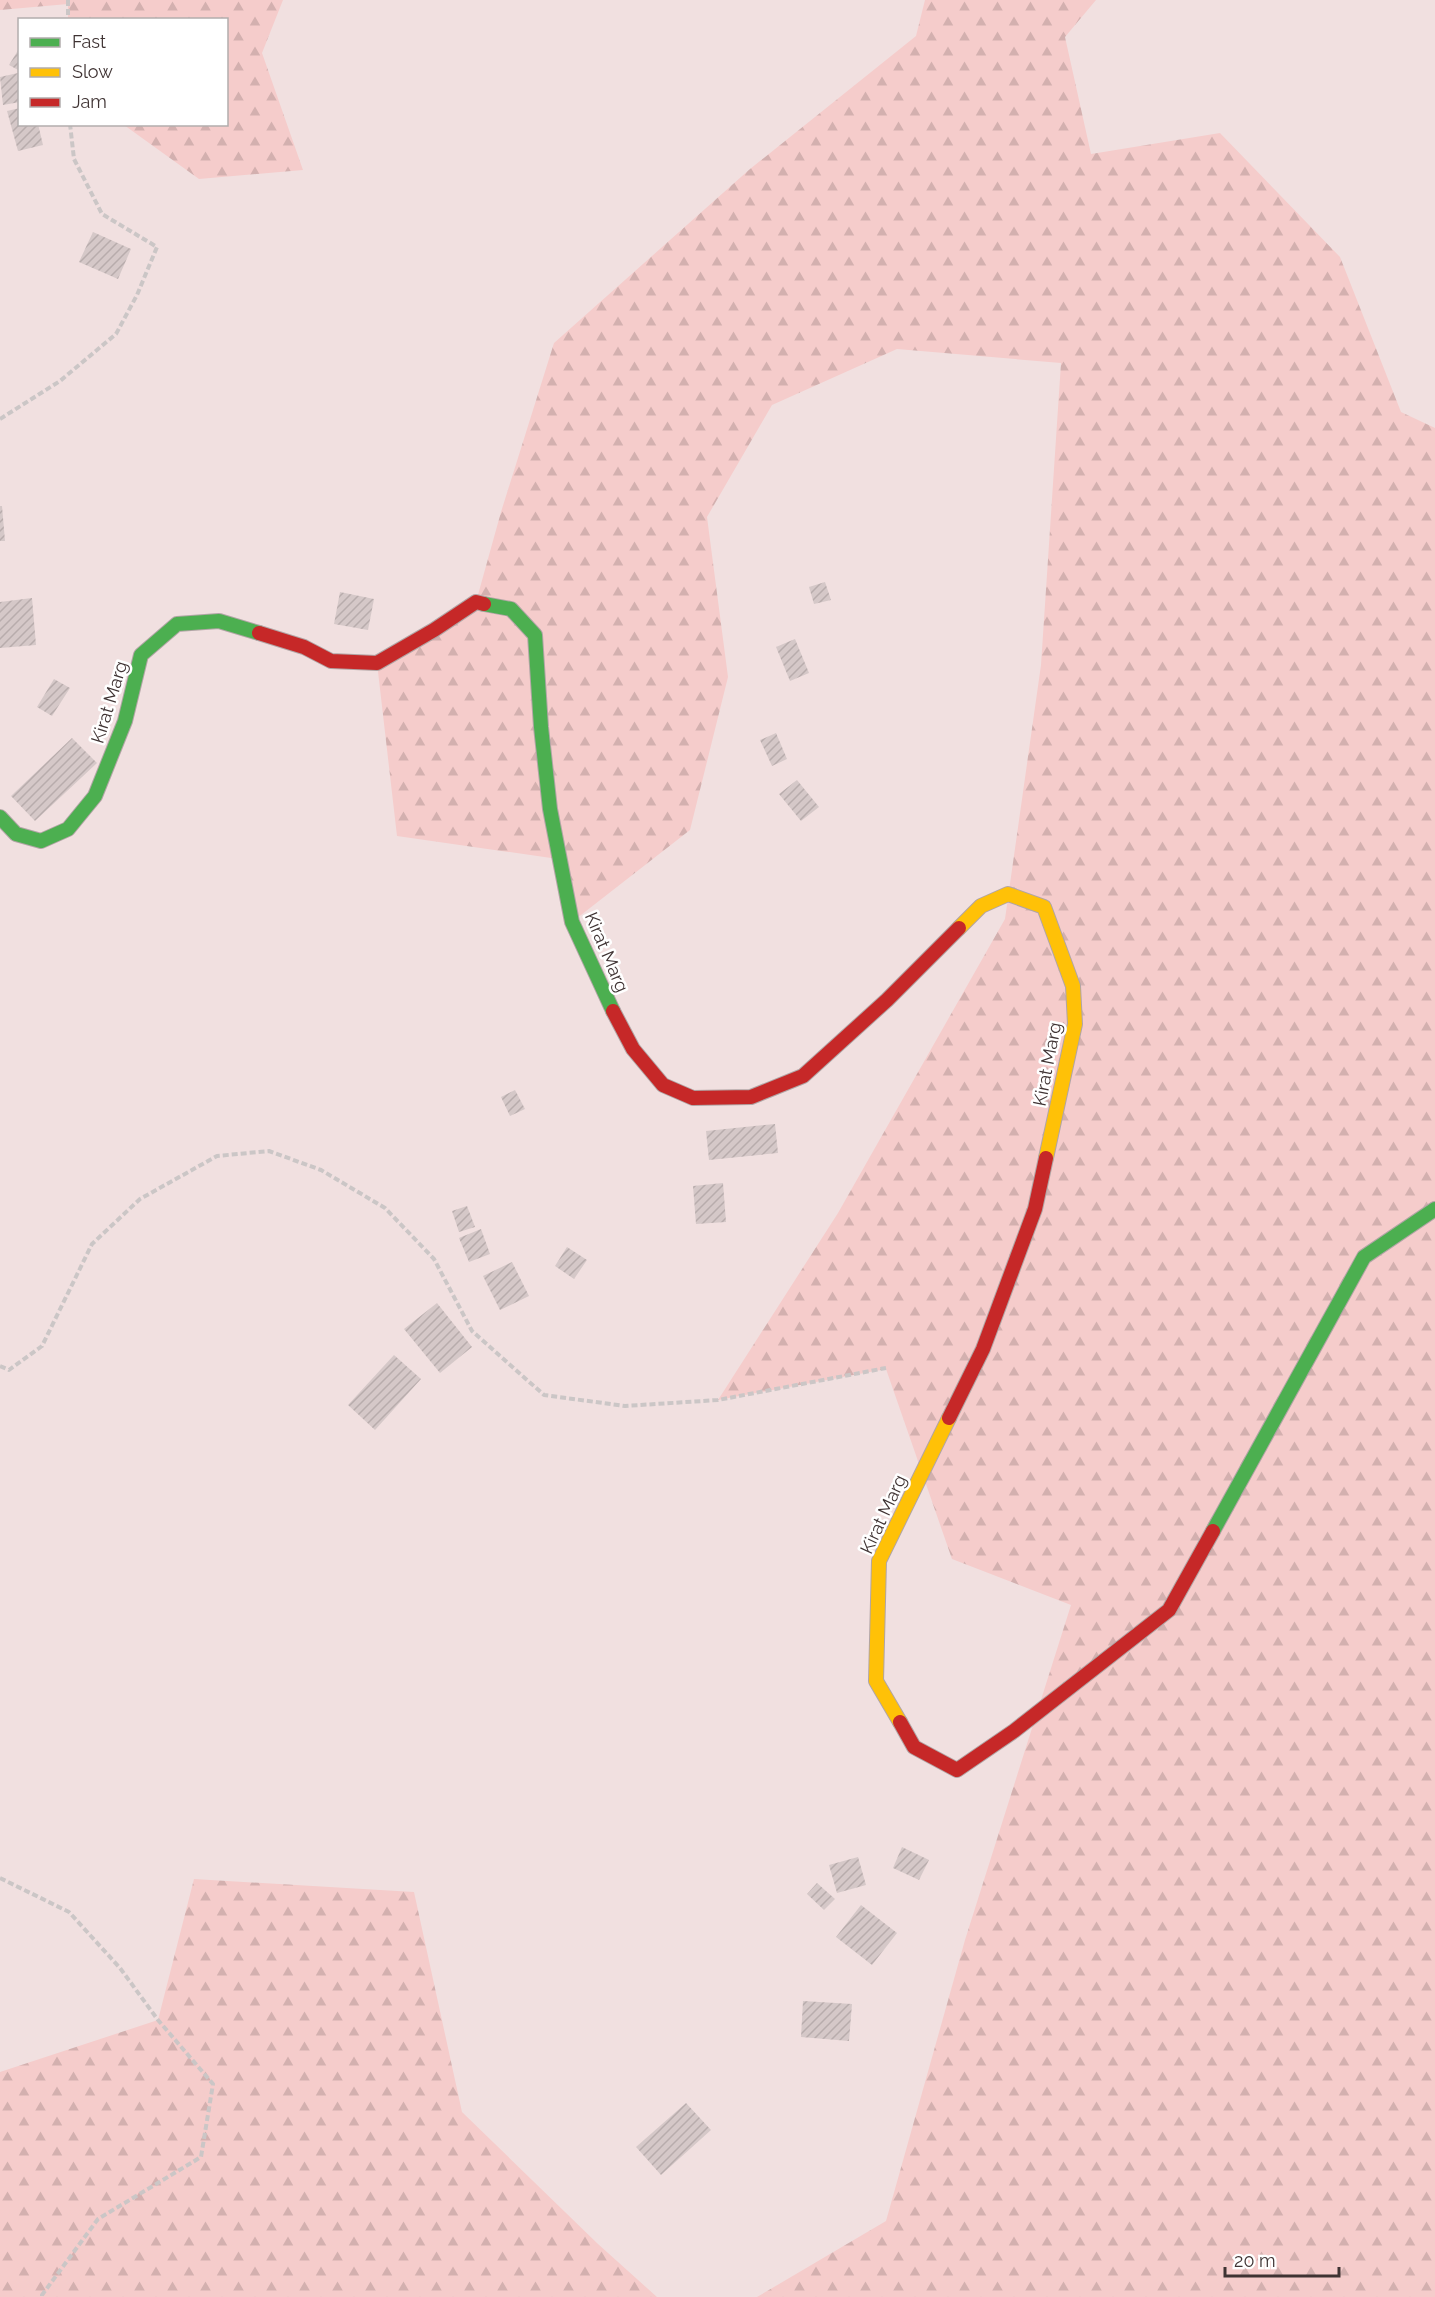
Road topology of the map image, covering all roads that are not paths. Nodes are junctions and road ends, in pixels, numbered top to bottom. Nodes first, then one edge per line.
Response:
1 (0, 817) edge
2 (1435, 1209) edge

1 - 2 street, Kirat Marg

